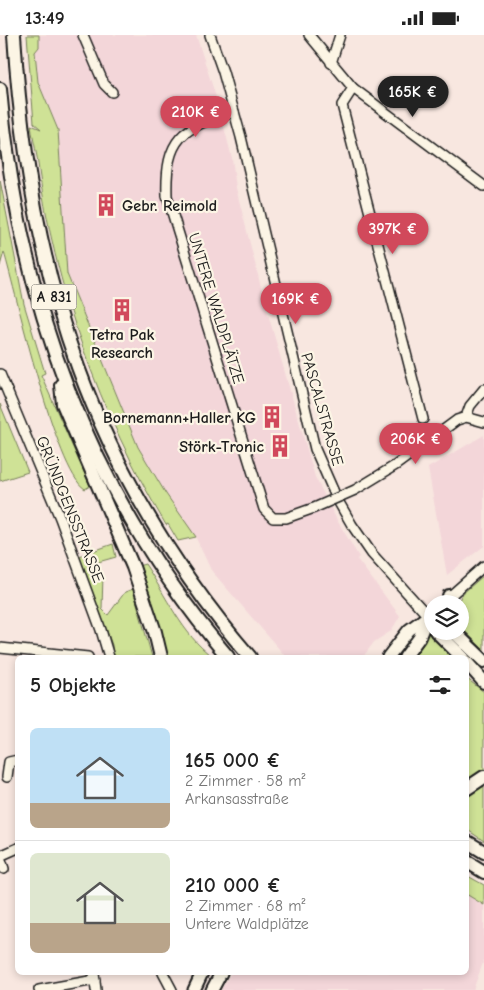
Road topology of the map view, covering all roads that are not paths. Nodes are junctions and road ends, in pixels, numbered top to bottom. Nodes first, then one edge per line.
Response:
1 (14, 35) edge
2 (83, 35) edge
3 (210, 35) edge
4 (309, 35) edge
5 (340, 35) edge
6 (331, 63) junction
7 (0, 89) edge
8 (353, 89) junction
9 (112, 92) dead end
10 (234, 112) junction
11 (484, 186) edge
12 (60, 370) junction
13 (0, 374) edge
14 (484, 389) edge
15 (466, 417) junction
16 (423, 419) dead end
17 (484, 422) edge
18 (484, 565) edge
19 (452, 595) edge
20 (424, 610) edge
21 (424, 622) edge
22 (424, 630) edge
23 (445, 640) edge
24 (462, 640) edge
25 (0, 648) edge
26 (41, 655) edge
27 (106, 655) edge
28 (161, 655) edge
29 (226, 655) edge
30 (248, 655) edge
31 (390, 655) edge
32 (407, 655) edge
33 (460, 655) edge
34 (484, 661) edge
35 (469, 666) edge
36 (469, 676) edge
37 (484, 683) edge
38 (15, 761) edge
39 (7, 777) dead end
40 (484, 777) edge
41 (469, 787) edge
42 (469, 843) edge
43 (15, 850) edge
44 (484, 852) edge
45 (0, 857) edge
46 (469, 863) edge
47 (4, 869) dead end
48 (484, 872) edge
49 (164, 975) edge
50 (201, 975) edge
51 (220, 975) edge
52 (95, 976) edge
53 (40, 990) edge
54 (96, 990) edge
55 (172, 990) edge
56 (194, 990) edge
57 (212, 990) edge

1 - 30 highway, A 831
2 - 9 street
3 - 10 street, PASCALSTRASSE
4 - 6 street
5 - 6 street
6 - 8 street
7 - 12 highway, A 831
8 - 11 street
8 - 16 street
10 - 15 street, UNTERE WALDPLÄTZE, bridge
10 - 20 street, PASCALSTRASSE
12 - 28 highway
12 - 29 highway, A 831
13 - 27 street, GRÜNDGENSSTRASSE
14 - 15 street
15 - 17 street
18 - 19 street
21 - 31 main road
22 - 32 main road
23 - 33 highway
24 - 34 highway
25 - 26 street
35 - 37 highway
36 - 37 highway
38 - 39 street
40 - 41 highway
42 - 44 highway
43 - 45 street
45 - 47 street
46 - 48 highway
49 - 55 street
50 - 56 main road
51 - 57 main road
52 - 53 street
52 - 54 street

